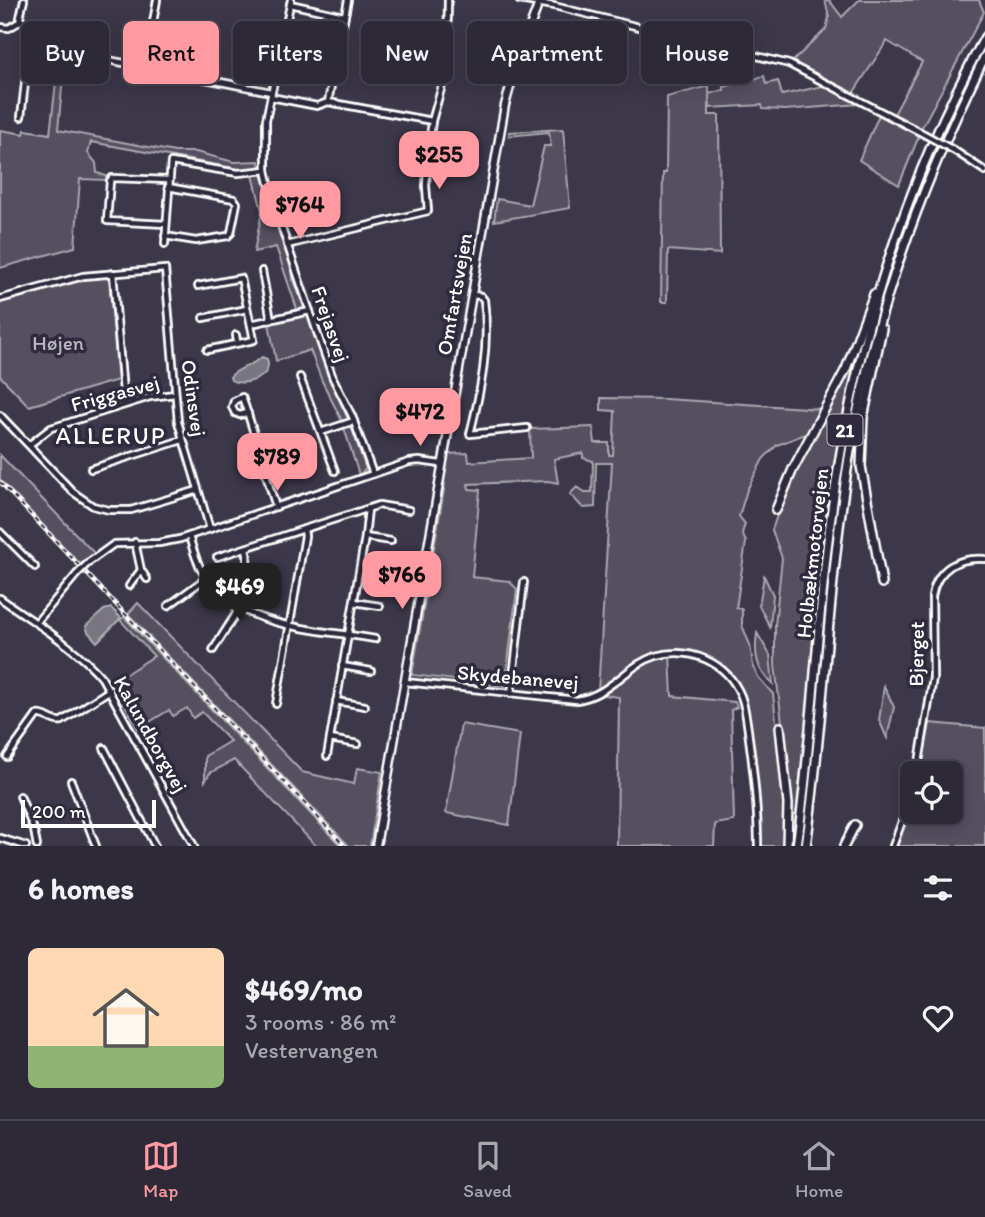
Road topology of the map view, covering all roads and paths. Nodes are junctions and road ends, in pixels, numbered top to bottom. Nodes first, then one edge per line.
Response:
1 (24, 0) edge
2 (157, 0) edge
3 (348, 0) edge
4 (448, 0) edge
5 (519, 0) edge
6 (538, 1) edge
7 (290, 2) edge
8 (344, 16) junction
9 (21, 20) junction
10 (153, 21) edge
11 (0, 27) edge
12 (985, 37) edge
13 (985, 56) edge
14 (219, 82) edge
15 (271, 94) junction
16 (328, 102) junction
17 (21, 117) dead end
18 (432, 121) junction
19 (266, 170) junction
20 (985, 171) edge
21 (169, 180) junction
22 (168, 187) junction
23 (166, 224) junction
24 (165, 236) junction
25 (165, 244) dead end
26 (287, 245) junction
27 (262, 271) dead end
28 (113, 272) junction
29 (884, 275) junction
30 (893, 275) junction
31 (224, 281) junction
32 (198, 286) dead end
33 (226, 288) dead end
34 (471, 295) junction
35 (0, 299) edge
36 (247, 309) junction
37 (310, 311) junction
38 (203, 318) dead end
39 (271, 320) junction
40 (251, 324) junction
41 (236, 335) dead end
42 (237, 342) junction
43 (207, 350) dead end
44 (300, 377) dead end
45 (175, 394) junction
46 (124, 404) junction
47 (248, 413) dead end
48 (0, 415) edge
49 (354, 421) junction
50 (527, 428) dead end
51 (321, 432) junction
52 (182, 440) junction
53 (29, 445) junction
54 (441, 464) junction
55 (91, 469) dead end
56 (335, 471) dead end
57 (373, 474) junction
58 (198, 490) junction
59 (276, 507) junction
60 (368, 509) junction
61 (410, 510) dead end
62 (776, 510) dead end
63 (210, 528) junction
64 (304, 529) junction
65 (0, 532) edge
66 (189, 536) junction
67 (365, 537) junction
68 (391, 541) dead end
69 (135, 542) junction
70 (246, 548) junction
71 (217, 557) dead end
72 (985, 559) edge
73 (35, 567) dead end
74 (360, 569) junction
75 (141, 570) junction
76 (390, 574) dead end
77 (206, 578) junction
78 (147, 579) dead end
79 (523, 582) dead end
80 (882, 583) dead end
81 (129, 586) dead end
82 (0, 598) edge
83 (354, 601) junction
84 (230, 602) junction
85 (168, 606) dead end
86 (380, 606) dead end
87 (239, 609) junction
88 (36, 623) junction
89 (289, 624) junction
90 (348, 634) junction
91 (375, 639) dead end
92 (213, 650) dead end
93 (342, 666) junction
94 (371, 671) dead end
95 (404, 682) junction
96 (110, 691) junction
97 (511, 694) junction
98 (336, 701) junction
99 (276, 704) dead end
100 (365, 706) dead end
101 (780, 727) dead end
102 (330, 740) junction
103 (358, 744) dead end
104 (104, 748) dead end
105 (327, 756) dead end
106 (6, 757) dead end
107 (919, 761) edge
108 (71, 781) dead end
109 (20, 796) dead end
110 (901, 824) edge
111 (855, 825) dead end
112 (0, 838) edge
113 (192, 845) edge
114 (26, 846) edge
115 (37, 846) edge
116 (96, 846) edge
117 (155, 846) edge
118 (376, 846) edge
119 (758, 846) edge
120 (788, 846) edge
121 (797, 846) edge
122 (806, 846) edge
123 (844, 846) edge
124 (893, 846) edge

1 - 9 street
2 - 10 street
3 - 8 street
4 - 18 street
5 - 6 street
6 - 20 street, bridge
6 - 34 main road, Omfartsvejen
7 - 8 street, Frejasvej
7 - 15 street, Frejasvej
8 - 16 street
9 - 11 street
9 - 17 street
12 - 29 highway, Holbækmotorvejen / 21
13 - 30 highway, Holbækmotorvejen / 21
14 - 15 street
15 - 16 street
15 - 19 street, Frejasvej
16 - 18 street
18 - 26 street
19 - 21 street
19 - 26 street, Frejasvej
21 - 22 street
21 - 23 street
22 - 23 street
22 - 24 street
23 - 24 street
24 - 25 street
26 - 37 street, Frejasvej
27 - 39 street
28 - 35 street
28 - 45 street, Odinsvej
28 - 46 street
29 - 62 highway
29 - 121 highway, Holbækmotorvejen / 21
30 - 80 highway
30 - 122 highway, Holbækmotorvejen / 21
31 - 32 street
31 - 33 street
31 - 36 street
34 - 50 street
34 - 54 main road, Omfartsvejen
36 - 38 street
36 - 40 street
37 - 39 street
37 - 49 street, Frejasvej
39 - 40 street
40 - 42 street
41 - 42 street
42 - 43 street
44 - 51 street
45 - 46 street, Friggasvej
45 - 52 street, Odinsvej
46 - 53 street, Friggasvej
47 - 59 street
48 - 53 street
49 - 51 street
49 - 57 street, Frejasvej
51 - 56 street
52 - 55 street
52 - 58 street, Odinsvej
53 - 58 street
54 - 57 street
54 - 95 main road, Omfartsvejen
57 - 59 street
58 - 63 street, Odinsvej
59 - 63 street
60 - 61 street
60 - 64 street
60 - 67 street
63 - 66 street
64 - 70 street
64 - 89 street
65 - 73 street
66 - 69 street
66 - 77 street
67 - 68 street
67 - 74 street
69 - 75 street
69 - 88 street, bridge
70 - 71 street
70 - 84 street
72 - 107 street, Bjerget
74 - 76 street
74 - 83 street
75 - 78 street
75 - 81 street
77 - 84 street
77 - 85 street
79 - 97 street
82 - 88 street, Kalundborgvej
83 - 86 street
83 - 90 street
84 - 87 street
87 - 89 street
87 - 92 street
88 - 96 street, Kalundborgvej
89 - 90 street
89 - 99 street
90 - 91 street
90 - 93 street
93 - 94 street
93 - 98 street
95 - 97 street, Skydebanevej
95 - 118 main road, Omfartsvejen
96 - 106 street
96 - 113 street, Kalundborgvej
97 - 119 street, Skydebanevej
98 - 100 street
98 - 102 street
101 - 120 highway
102 - 103 street
102 - 105 street
104 - 117 street
108 - 116 street
109 - 115 street
110 - 124 street
111 - 123 highway
112 - 114 street

